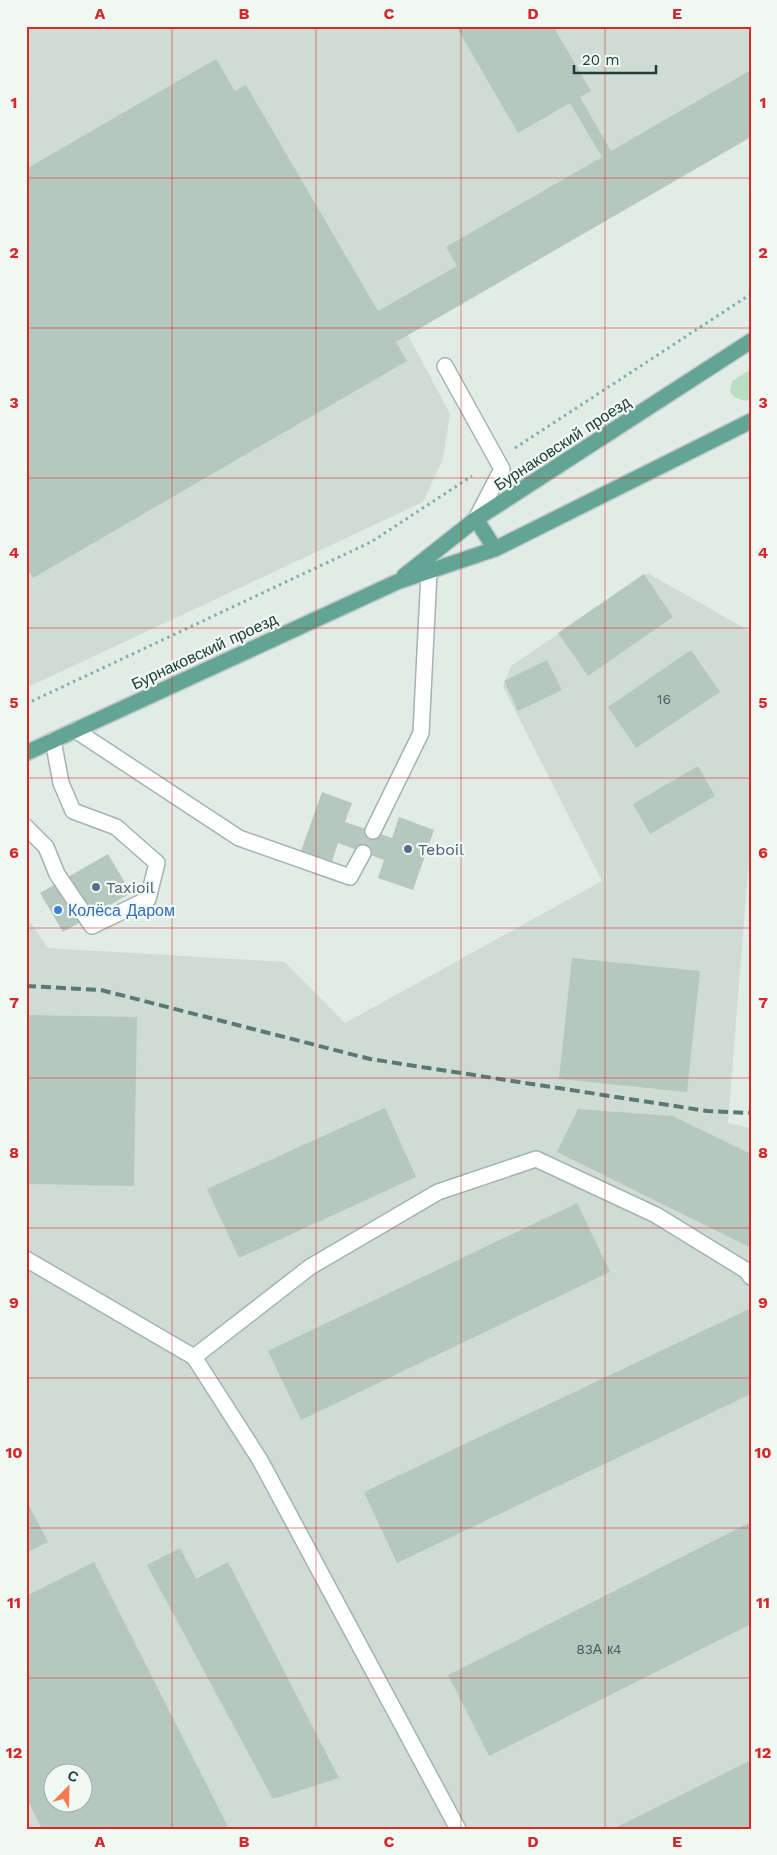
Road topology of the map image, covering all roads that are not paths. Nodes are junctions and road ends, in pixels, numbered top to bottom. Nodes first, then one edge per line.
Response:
1 (751, 341) edge
2 (445, 366) dead end
3 (751, 422) edge
4 (476, 519) junction
5 (495, 549) junction
6 (428, 572) junction
7 (397, 582) junction
8 (75, 730) junction
9 (53, 740) junction
10 (26, 754) edge
11 (26, 827) edge
12 (373, 831) tunnel mouth
13 (363, 853) tunnel mouth
14 (26, 1259) edge
15 (751, 1277) edge
16 (194, 1357) junction
17 (458, 1829) edge

1 - 4 main road, Бурнаковский проезд
2 - 4 lane
3 - 5 main road, Бурнаковский проезд
4 - 5 main road
4 - 7 main road, Бурнаковский проезд
5 - 6 main road, Бурнаковский проезд
6 - 7 main road, Бурнаковский проезд
6 - 12 lane
7 - 8 main road, Бурнаковский проезд
8 - 9 main road, Бурнаковский проезд
8 - 13 lane
9 - 10 main road, Бурнаковский проезд
9 - 11 lane
14 - 16 lane
15 - 16 lane
16 - 17 lane

